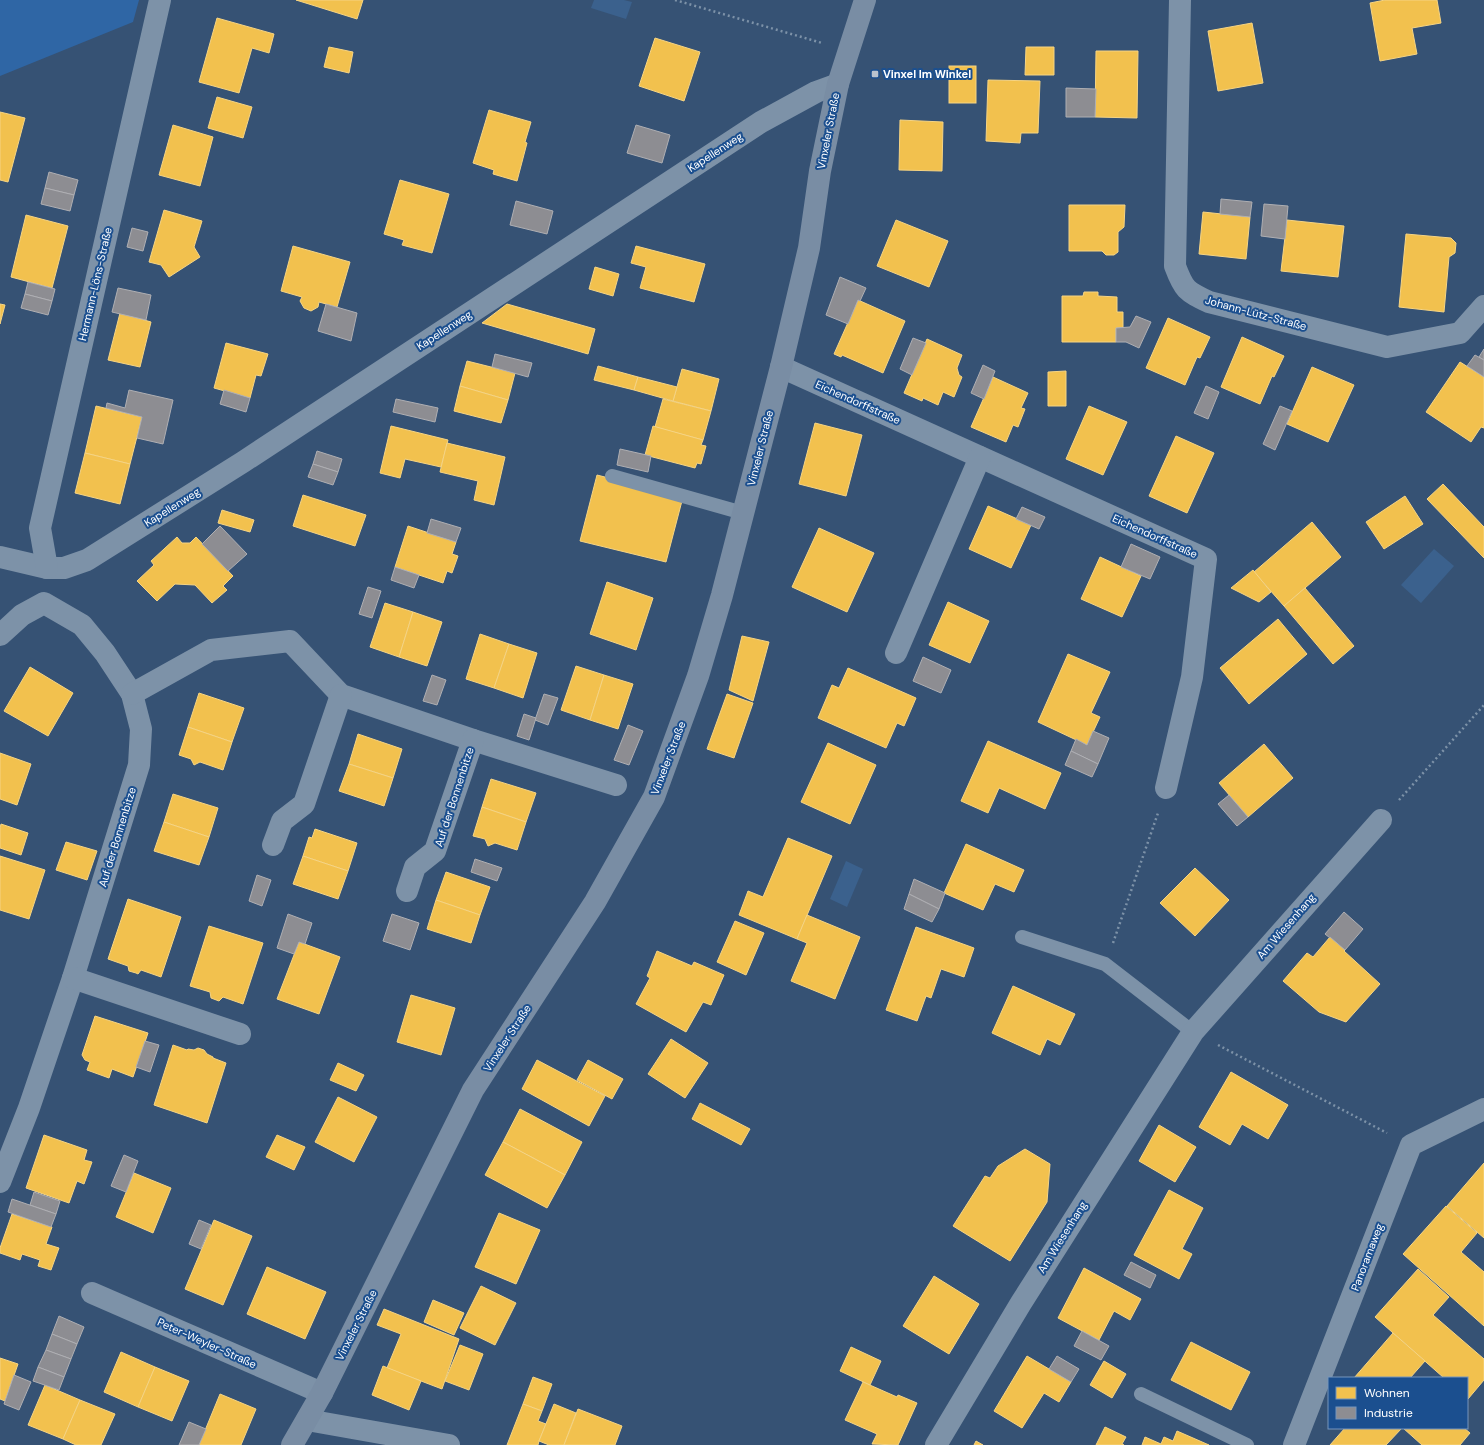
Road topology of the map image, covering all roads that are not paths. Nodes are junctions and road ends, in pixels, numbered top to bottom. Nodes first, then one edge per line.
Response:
1 (160, 0) edge
2 (865, 0) edge
3 (1180, 0) edge
4 (838, 84) junction
5 (1484, 306) edge
6 (781, 367) junction
7 (980, 457) junction
8 (612, 476) dead end
9 (743, 513) junction
10 (0, 557) edge
11 (47, 568) junction
12 (0, 635) edge
13 (896, 653) dead end
14 (132, 694) junction
15 (341, 695) junction
16 (473, 740) junction
17 (616, 785) dead end
18 (1166, 788) road end
19 (1381, 820) road end
20 (273, 846) dead end
21 (407, 890) dead end
22 (1022, 937) dead end
23 (73, 978) junction
24 (1193, 1032) junction
25 (240, 1034) dead end
26 (1484, 1110) edge
27 (0, 1182) edge
28 (92, 1293) dead end
29 (322, 1393) junction
30 (1141, 1394) dead end
31 (307, 1420) junction
32 (292, 1445) edge
33 (449, 1445) edge
34 (936, 1445) edge
35 (1247, 1445) edge
36 (1294, 1445) edge

1 - 11 street, Hermann-Löns-Straße
2 - 4 main road, Vinxeler Straße
3 - 5 street, Johann-Lütz-Straße
4 - 6 main road, Vinxeler Straße
4 - 11 street, Kapellenweg
6 - 7 street, Eichendorffstraße
6 - 9 main road, Vinxeler Straße
7 - 13 street
7 - 18 street, Eichendorffstraße
8 - 9 lane
9 - 29 main road, Vinxeler Straße
10 - 11 street, Kapellenweg
12 - 14 street, Auf der Bonnenbitze
14 - 15 street, Auf der Bonnenbitze
14 - 23 street, Auf der Bonnenbitze
15 - 16 street, Auf der Bonnenbitze
15 - 20 street
16 - 17 street, Auf der Bonnenbitze
16 - 21 street, Auf der Bonnenbitze
19 - 24 street, Am Wiesenhang
22 - 24 lane
23 - 25 street
23 - 27 street, Auf der Bonnenbitze
24 - 34 street, Am Wiesenhang
26 - 36 street, Panoramaweg
28 - 29 street, Peter-Weyler-Straße
29 - 31 main road, Vinxeler Straße
30 - 35 lane
31 - 32 main road, Vinxeler Straße
31 - 33 street

